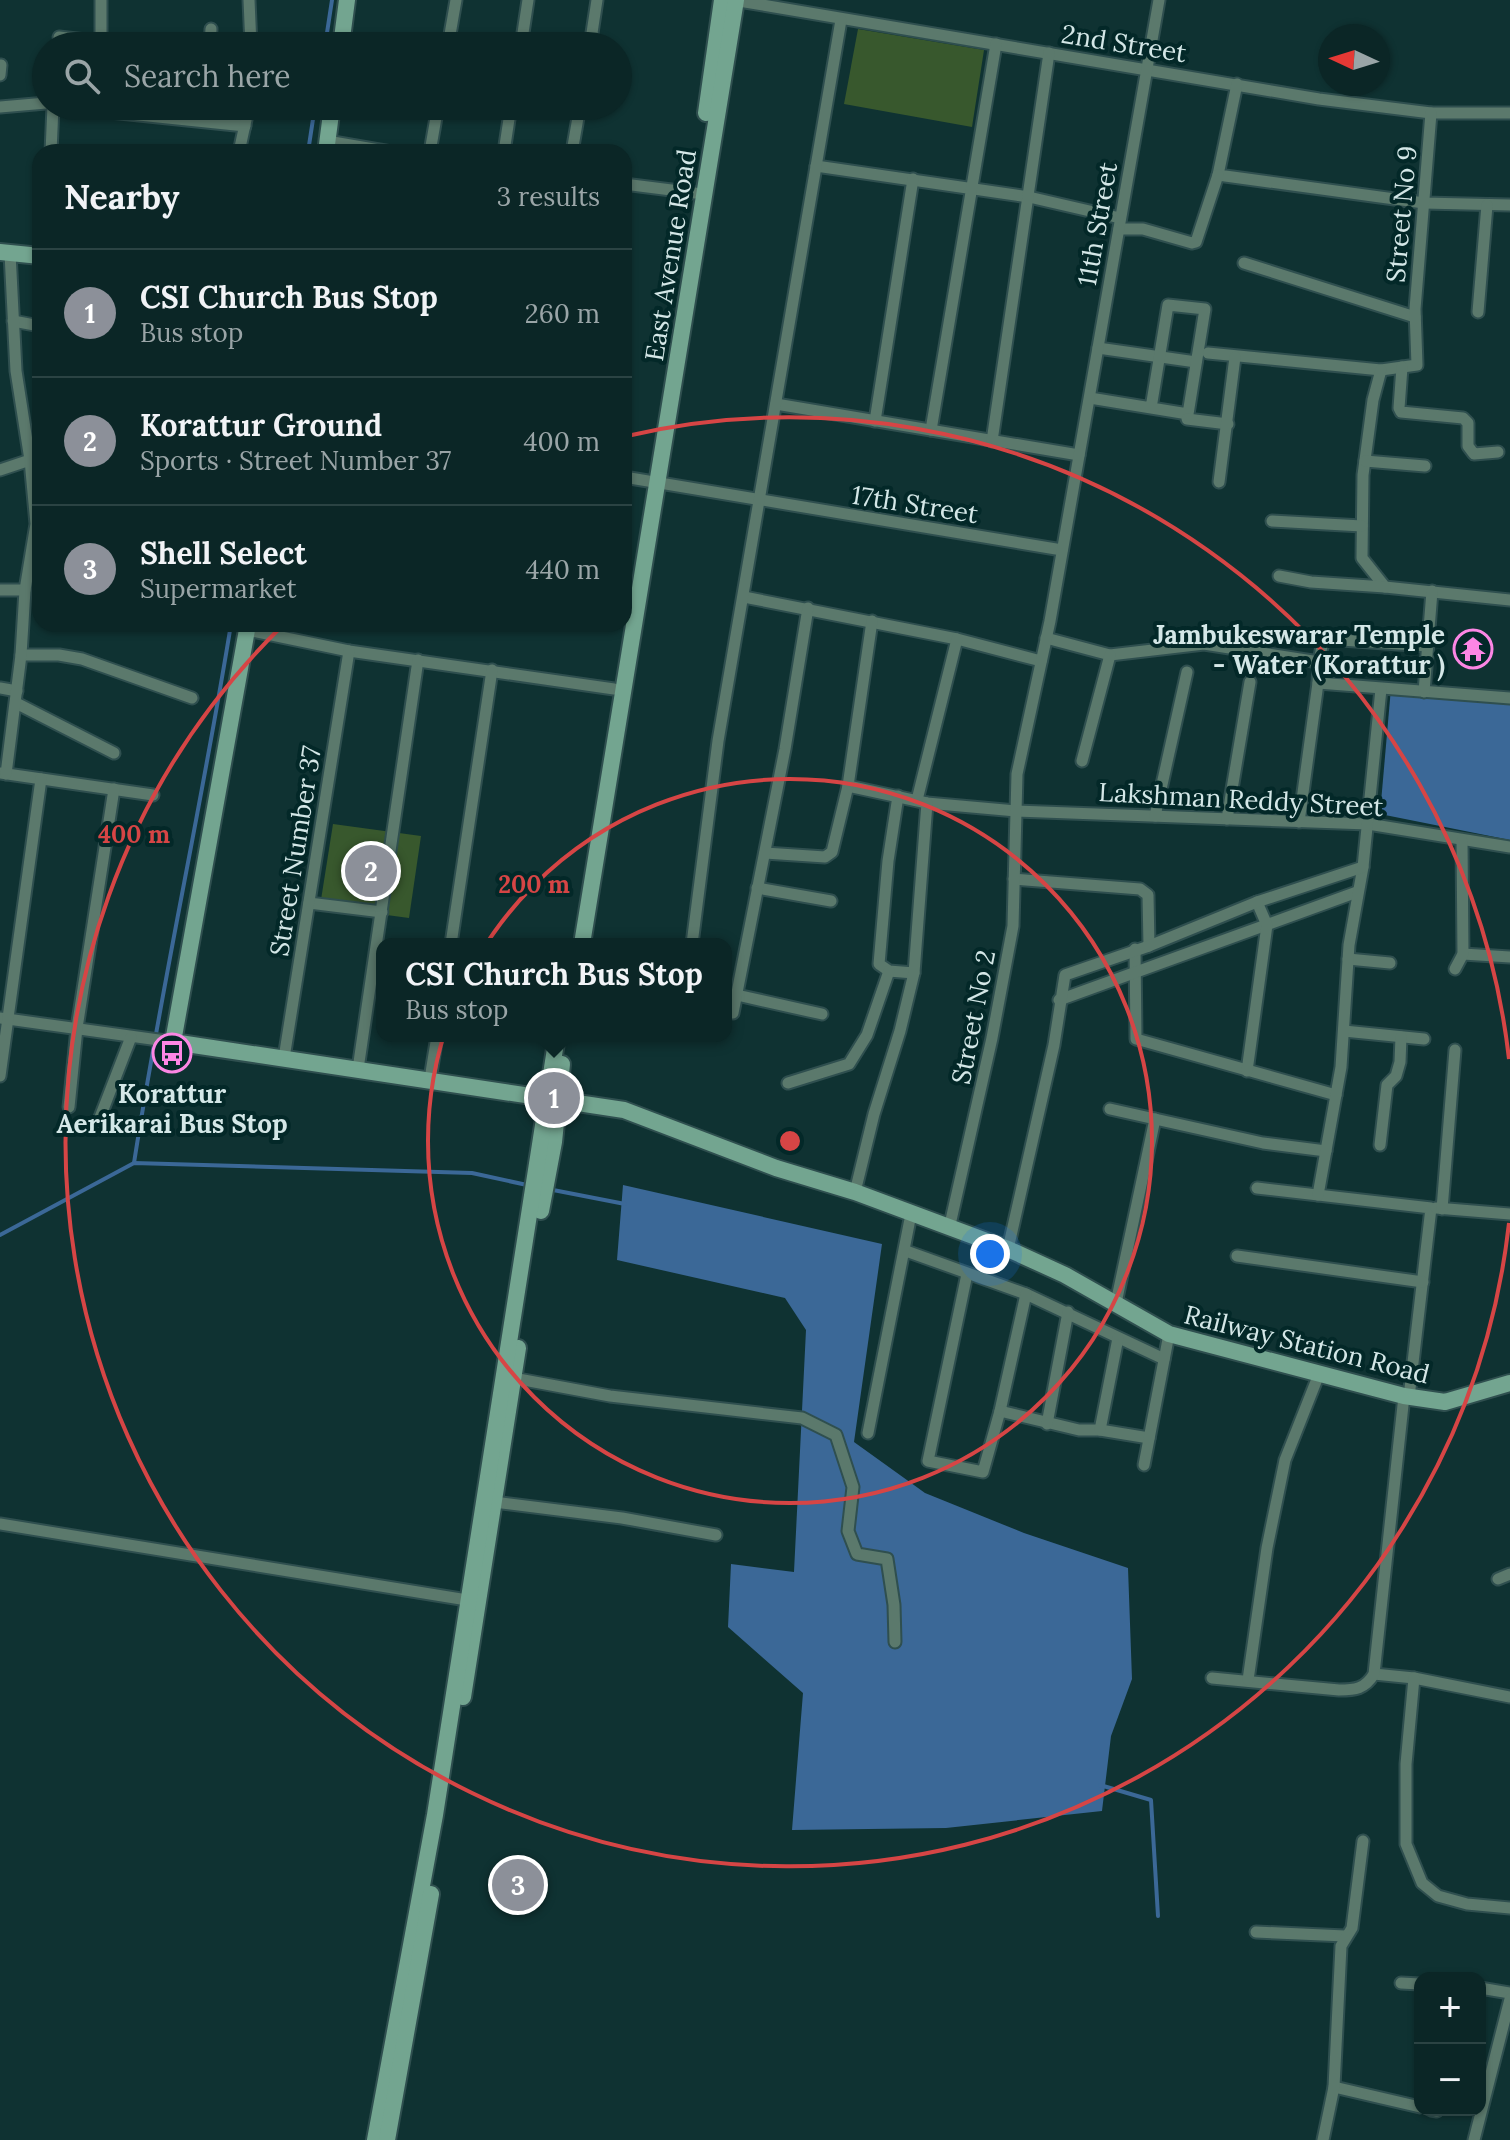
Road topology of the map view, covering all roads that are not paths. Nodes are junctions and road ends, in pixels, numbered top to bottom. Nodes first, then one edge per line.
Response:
1 (101, 0) edge
2 (249, 0) edge
3 (347, 0) edge
4 (456, 0) edge
5 (528, 0) edge
6 (597, 0) edge
7 (731, 0) edge
8 (1159, 0) edge
9 (841, 20) junction
10 (211, 29) dead end
11 (101, 32) edge
12 (211, 32) edge
13 (250, 32) edge
14 (343, 32) edge
15 (450, 32) edge
16 (523, 32) edge
17 (592, 32) edge
18 (996, 44) junction
19 (1049, 53) junction
20 (1, 65) edge
21 (1146, 68) junction
22 (0, 75) edge
23 (1237, 84) junction
24 (32, 104) edge
25 (0, 107) edge
26 (1431, 113) junction
27 (1510, 113) edge
28 (52, 120) edge
29 (187, 120) edge
30 (246, 120) edge
31 (330, 120) edge
32 (436, 120) edge
33 (509, 120) edge
34 (578, 120) edge
35 (245, 126) junction
36 (51, 144) edge
37 (241, 144) edge
38 (326, 144) edge
39 (431, 144) edge
40 (505, 144) edge
41 (573, 144) edge
42 (816, 166) junction
43 (1218, 175) junction
44 (913, 179) junction
45 (632, 185) edge
46 (973, 189) junction
47 (695, 193) junction
48 (1029, 197) junction
49 (1424, 203) junction
50 (1487, 205) junction
51 (1510, 205) edge
52 (1120, 224) junction
53 (5, 253) edge
54 (32, 255) edge
55 (1244, 263) dead end
56 (1478, 312) dead end
57 (1415, 317) junction
58 (13, 321) junction
59 (32, 325) edge
60 (1098, 348) junction
61 (1208, 353) dead end
62 (1160, 357) junction
63 (1235, 357) junction
64 (1196, 362) junction
65 (1402, 367) junction
66 (1381, 370) junction
67 (1090, 398) junction
68 (776, 404) junction
69 (1151, 408) junction
70 (1187, 419) dead end
71 (875, 421) junction
72 (1228, 424) junction
73 (931, 430) junction
74 (992, 441) junction
75 (32, 447) edge
76 (1498, 452) dead end
77 (1079, 455) junction
78 (1365, 461) junction
79 (32, 462) edge
80 (1425, 466) dead end
81 (0, 470) edge
82 (632, 478) edge
83 (652, 482) junction
84 (1219, 482) dead end
85 (759, 500) junction
86 (1272, 521) dead end
87 (1362, 526) junction
88 (1062, 550) junction
89 (32, 565) edge
90 (1279, 576) dead end
91 (1385, 587) junction
92 (0, 590) edge
93 (25, 590) junction
94 (632, 591) edge
95 (1432, 591) junction
96 (744, 597) junction
97 (1510, 600) edge
98 (808, 608) junction
99 (632, 614) edge
100 (872, 621) junction
101 (246, 632) edge
102 (268, 632) edge
103 (624, 632) edge
104 (629, 632) edge
105 (1046, 638) junction
106 (957, 639) junction
107 (1428, 646) junction
108 (349, 651) junction
109 (21, 655) junction
110 (1110, 655) junction
111 (418, 660) junction
112 (1041, 661) junction
113 (1319, 662) junction
114 (492, 670) junction
115 (1187, 672) dead end
116 (1250, 682) dead end
117 (1318, 683) junction
118 (0, 688) edge
119 (614, 689) junction
120 (1381, 689) junction
121 (1424, 692) junction
122 (16, 697) junction
123 (192, 698) dead end
124 (1510, 698) edge
125 (114, 753) dead end
126 (1082, 761) dead end
127 (3, 773) edge
128 (41, 779) junction
129 (848, 786) junction
130 (114, 789) junction
131 (153, 795) dead end
132 (898, 796) junction
133 (922, 801) junction
134 (1016, 811) junction
135 (1155, 816) junction
136 (1227, 819) junction
137 (1299, 822) junction
138 (1368, 824) junction
139 (1462, 841) junction
140 (1510, 847) edge
141 (765, 853) junction
142 (1363, 867) junction
143 (1014, 879) junction
144 (757, 888) junction
145 (1357, 892) junction
146 (831, 901) dead end
147 (1257, 902) junction
148 (309, 903) junction
149 (382, 912) junction
150 (1267, 925) junction
151 (378, 938) edge
152 (452, 938) edge
153 (573, 938) edge
154 (583, 938) edge
155 (693, 938) edge
156 (1149, 946) junction
157 (1135, 949) junction
158 (376, 951) edge
159 (1463, 954) junction
160 (1510, 957) edge
161 (1348, 959) junction
162 (1390, 963) dead end
163 (1455, 969) dead end
164 (889, 971) junction
165 (1137, 972) junction
166 (914, 973) junction
167 (737, 995) junction
168 (1059, 1000) junction
169 (733, 1013) dead end
170 (822, 1014) dead end
171 (4, 1018) edge
172 (77, 1028) junction
173 (1344, 1031) junction
174 (128, 1036) junction
175 (1401, 1037) junction
176 (1424, 1039) dead end
177 (168, 1041) junction
178 (436, 1042) edge
179 (557, 1042) edge
180 (566, 1042) edge
181 (1455, 1050) dead end
182 (284, 1058) junction
183 (358, 1069) junction
184 (1247, 1071) junction
185 (0, 1076) edge
186 (430, 1079) junction
187 (788, 1083) dead end
188 (1336, 1095) junction
189 (553, 1098) junction
190 (69, 1107) dead end
191 (1110, 1109) dead end
192 (1155, 1119) junction
193 (99, 1120) dead end
194 (1380, 1145) dead end
195 (1326, 1151) junction
196 (1257, 1188) dead end
197 (855, 1192) junction
198 (1318, 1195) junction
199 (1437, 1208) junction
200 (911, 1214) junction
201 (1510, 1214) edge
202 (535, 1215) junction
203 (949, 1229) junction
204 (1008, 1249) junction
205 (906, 1251) junction
206 (1237, 1256) dead end
207 (967, 1274) junction
208 (1423, 1282) junction
209 (1026, 1294) junction
210 (1116, 1303) junction
211 (1068, 1312) junction
212 (1169, 1334) junction
213 (1118, 1338) junction
214 (1164, 1359) junction
215 (1319, 1374) junction
216 (513, 1378) junction
217 (1510, 1383) edge
218 (1407, 1396) junction
219 (1000, 1411) junction
220 (1047, 1424) junction
221 (1100, 1430) junction
222 (868, 1433) dead end
223 (1149, 1438) junction
224 (1144, 1465) dead end
225 (494, 1502) junction
226 (0, 1524) edge
227 (716, 1535) dead end
228 (473, 1601) junction
229 (895, 1642) dead end
230 (1374, 1674) junction
231 (1212, 1678) dead end
232 (1414, 1678) junction
233 (1248, 1680) junction
234 (1510, 1697) edge
235 (1363, 1841) dead end
236 (1510, 1908) edge
237 (1256, 1932) dead end
238 (1345, 1936) junction
239 (1401, 1983) dead end
240 (1414, 1984) edge
241 (1486, 1989) edge
242 (1510, 1993) edge
243 (1510, 1999) edge
244 (1334, 2087) junction
245 (1414, 2106) edge
246 (375, 2140) edge
247 (387, 2140) edge
248 (1323, 2140) edge
249 (1474, 2140) edge

1 - 11 street
2 - 13 street
3 - 14 main road
4 - 15 street
5 - 16 street
6 - 17 street
7 - 9 street, 2nd Street
7 - 47 main road, East Avenue Road
7 - 83 main road, East Avenue Road
8 - 21 street, 11th Street
9 - 18 street, 2nd Street
9 - 42 street
10 - 12 street
18 - 19 street, 2nd Street
18 - 46 street
19 - 21 street, 2nd Street
19 - 48 street
20 - 22 street
21 - 23 street, 2nd Street
21 - 52 street, 11th Street
23 - 26 street, 2nd Street
23 - 43 street
24 - 25 street
26 - 27 street, 2nd Street
26 - 49 street, Street No 9
28 - 36 street
29 - 35 street
30 - 35 street
31 - 38 main road
32 - 39 street
33 - 40 street
34 - 41 street
35 - 37 street
42 - 44 street
42 - 68 street
43 - 49 street
43 - 52 street
44 - 46 street
44 - 71 street
45 - 47 street
46 - 48 street
46 - 73 street
47 - 83 main road, East Avenue Road
48 - 52 street
48 - 74 street
49 - 50 street
49 - 57 street, Street No 9
50 - 51 street
50 - 56 street
52 - 60 street, 11th Street
53 - 54 main road
53 - 58 street
55 - 57 street
57 - 65 street, Street No 9
58 - 59 street
58 - 75 street
60 - 62 street
60 - 67 street, 11th Street
61 - 63 street
62 - 64 street
62 - 64 street
62 - 69 street
63 - 66 street
63 - 72 street
64 - 69 street
65 - 66 street
65 - 76 street
66 - 78 street
67 - 69 street
67 - 77 street, 11th Street
68 - 71 street
68 - 85 street
70 - 72 street
71 - 73 street
72 - 84 street
73 - 74 street
74 - 77 street
77 - 88 street, 11th Street
78 - 80 street
78 - 87 street
79 - 81 street
82 - 83 street, 17th Street
83 - 85 street, 17th Street
83 - 94 main road, East Avenue Road
83 - 99 main road, East Avenue Road
85 - 88 street, 17th Street
85 - 96 street
86 - 87 street
87 - 91 street
88 - 105 street, 11th Street
89 - 93 street
90 - 91 street
91 - 95 street
92 - 93 street
93 - 109 street
95 - 97 street
95 - 107 street
96 - 98 street
96 - 155 street
98 - 100 street
98 - 141 street
100 - 106 street
100 - 129 street
101 - 177 main road
102 - 108 street
103 - 119 main road, East Avenue Road
104 - 154 main road, East Avenue Road
105 - 110 street
105 - 112 street, Street No 2
106 - 112 street
106 - 133 street
107 - 113 street
107 - 121 street
108 - 111 street
108 - 148 street, Street Number 37
109 - 122 street
109 - 123 street
110 - 113 street
110 - 126 street
111 - 114 street
111 - 149 street
112 - 134 street, Street No 2
113 - 117 street
114 - 119 street
114 - 152 street
115 - 135 street
116 - 136 street
117 - 120 street
117 - 137 street
118 - 122 street
119 - 153 main road, East Avenue Road
120 - 121 street
120 - 138 street
121 - 124 street
122 - 125 street
122 - 127 street
127 - 128 street
128 - 130 street
128 - 171 street
129 - 132 street, Lakshman Reddy Street
129 - 141 street
130 - 131 street
130 - 172 street
132 - 133 street, Lakshman Reddy Street
132 - 164 street
133 - 134 street, Lakshman Reddy Street
133 - 166 street
134 - 135 street, Lakshman Reddy Street
134 - 143 street, Street No 2
135 - 136 street, Lakshman Reddy Street
136 - 137 street, Lakshman Reddy Street
137 - 138 street, Lakshman Reddy Street
138 - 139 street, Lakshman Reddy Street
138 - 142 street
139 - 140 street, Lakshman Reddy Street
139 - 159 street
141 - 144 street
142 - 145 street
142 - 147 street
143 - 156 street
143 - 203 street, Street No 2
144 - 146 street
144 - 167 street
145 - 150 street
145 - 161 street
147 - 150 street
147 - 156 street
148 - 149 street
148 - 182 street, Street Number 37
149 - 151 street
150 - 165 street
150 - 184 street
156 - 157 street
157 - 165 street
157 - 168 street
158 - 183 street
159 - 160 street
159 - 163 street
161 - 162 street
161 - 173 street
164 - 166 street
164 - 187 street
165 - 168 street
165 - 184 street
166 - 197 street
167 - 169 street
167 - 170 street
168 - 204 street
171 - 172 street
171 - 185 street
172 - 174 street
172 - 190 street
173 - 175 street
173 - 188 street
174 - 177 street
174 - 193 street
175 - 176 street
175 - 194 street
177 - 182 main road, Railway Station Road
178 - 186 street
179 - 189 main road
180 - 189 main road
181 - 199 street
182 - 183 main road, Railway Station Road
183 - 186 main road, Railway Station Road
184 - 188 street
186 - 189 main road, Railway Station Road
188 - 195 street
189 - 197 main road, Railway Station Road
189 - 202 main road
191 - 192 street
192 - 195 street
192 - 210 street
195 - 198 street
196 - 198 street
197 - 200 main road, Railway Station Road
198 - 199 street
199 - 201 street
199 - 208 street
200 - 203 main road, Railway Station Road
200 - 205 street
202 - 216 main road
202 - 228 main road
203 - 204 main road, Railway Station Road
204 - 210 main road, Railway Station Road
205 - 207 street
205 - 222 street
206 - 208 street
207 - 209 street
207 - 219 street
208 - 218 street
209 - 211 street
209 - 219 street
210 - 212 main road, Railway Station Road
211 - 213 street
211 - 220 street
212 - 214 street
212 - 215 main road, Railway Station Road
213 - 214 street
213 - 221 street
214 - 223 street
215 - 218 main road, Railway Station Road
215 - 233 street
216 - 225 main road
216 - 229 street
217 - 218 main road, Railway Station Road
218 - 230 street
219 - 220 street
220 - 221 street
221 - 223 street
223 - 224 street
225 - 227 street
225 - 228 main road
226 - 228 street
228 - 246 main road
228 - 247 main road
230 - 232 street
230 - 233 street
231 - 233 street
232 - 234 street
232 - 236 street
235 - 238 street
237 - 238 street
238 - 244 street
239 - 240 street
241 - 242 street
243 - 249 street
244 - 245 street
244 - 248 street

